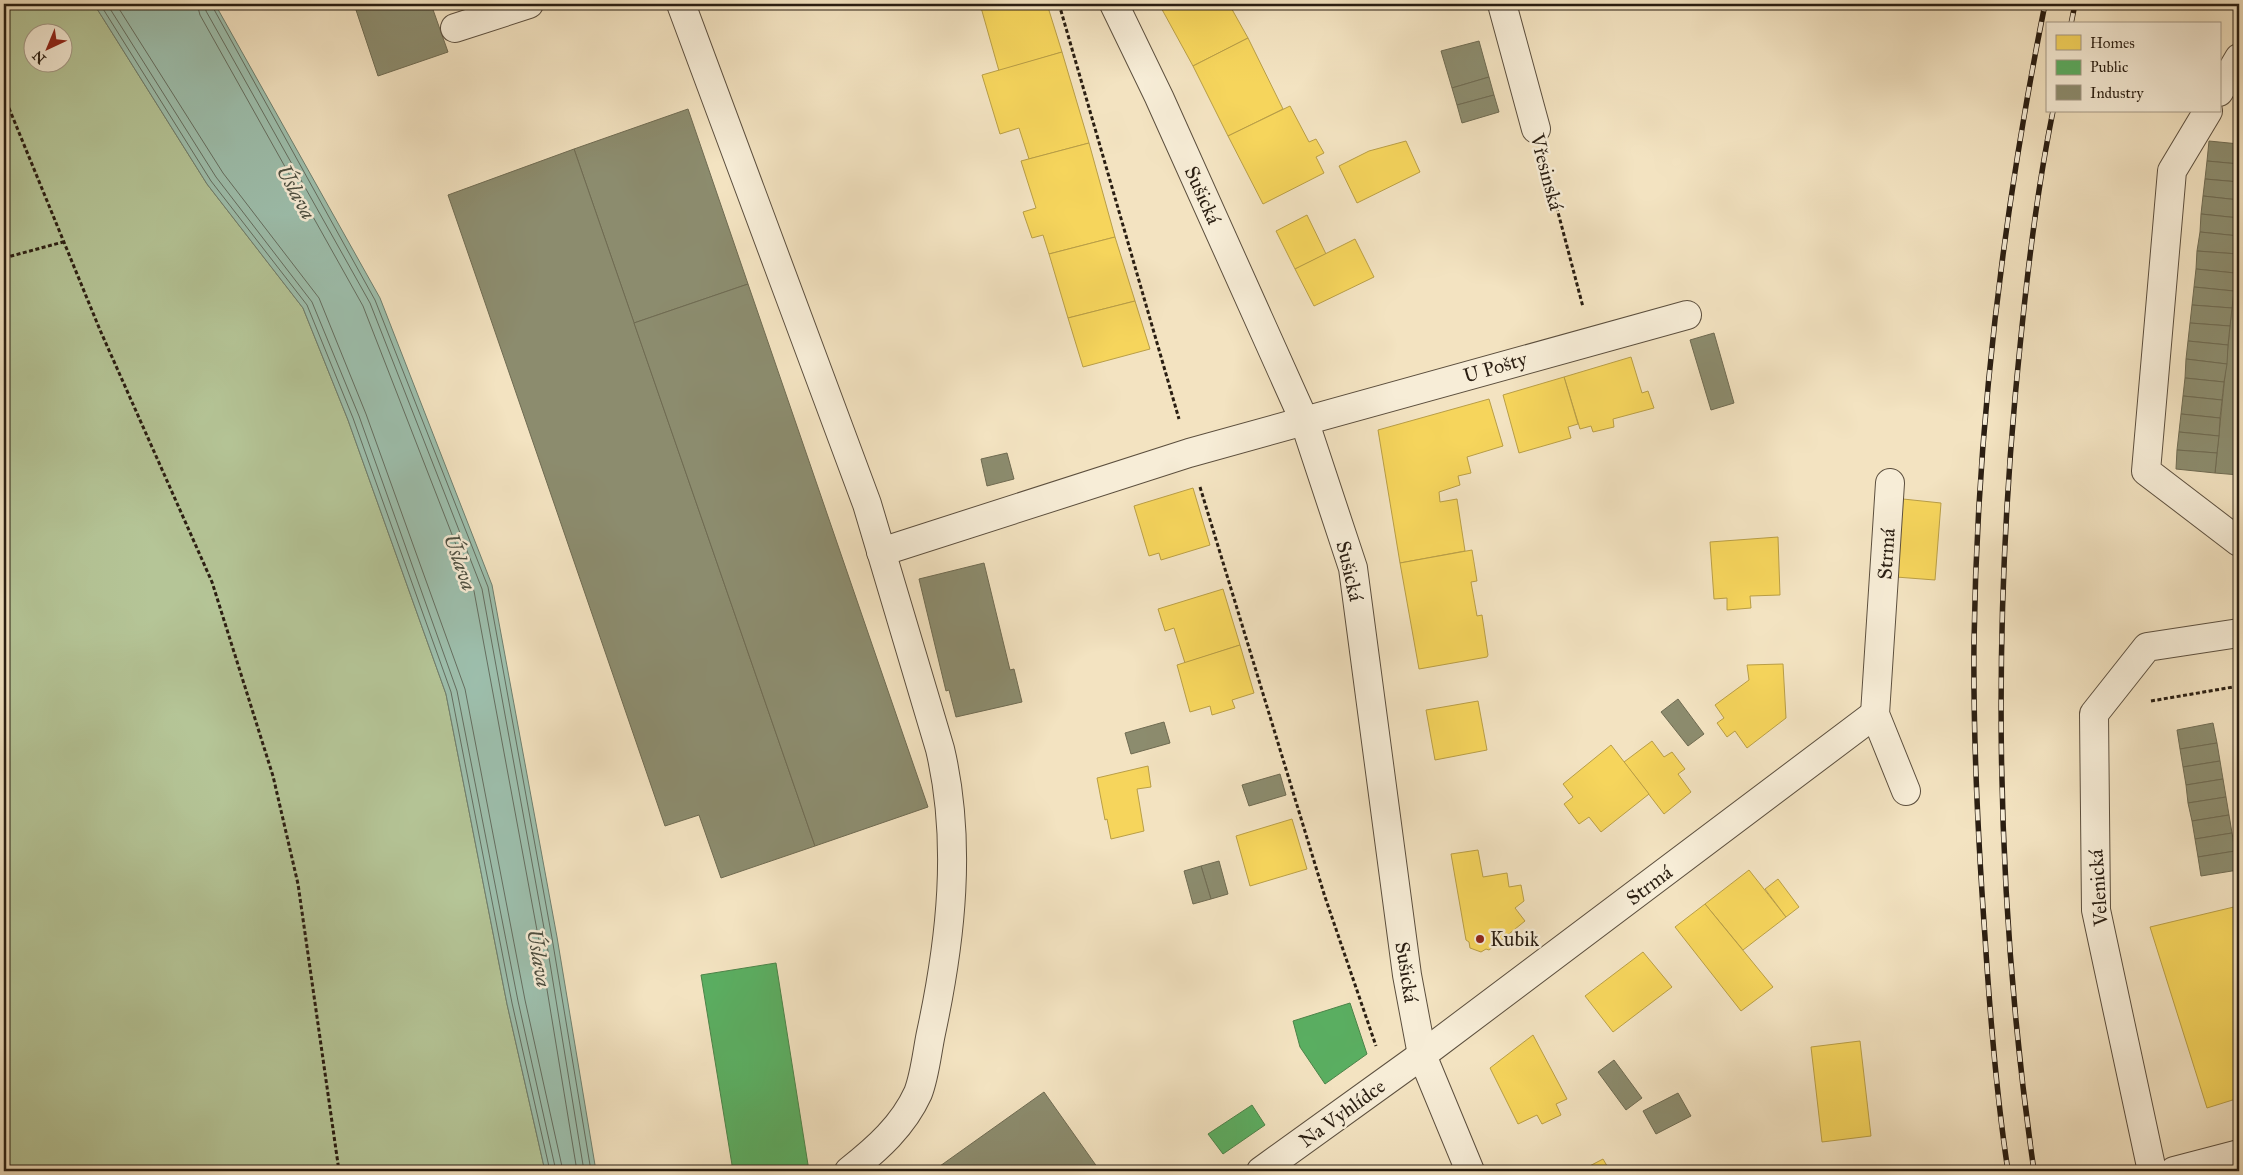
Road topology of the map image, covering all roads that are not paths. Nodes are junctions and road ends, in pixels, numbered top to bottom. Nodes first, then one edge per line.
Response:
1 (530, 4) edge
2 (681, 4) edge
3 (1114, 4) edge
4 (1502, 4) edge
5 (492, 10) edge
6 (455, 28) dead end
7 (2239, 58) edge
8 (2220, 90) edge
9 (2207, 112) edge
10 (1536, 128) road end
11 (1687, 315) dead end
12 (1304, 420) junction
13 (1890, 483) dead end
14 (2239, 542) edge
15 (881, 552) junction
16 (2239, 634) edge
17 (1875, 714) junction
18 (1906, 791) dead end
19 (1422, 1055) junction
20 (2239, 1154) edge
21 (849, 1171) edge
22 (1261, 1171) edge
23 (1470, 1171) edge
24 (2152, 1171) edge
25 (2174, 1171) edge

1 - 5 street
2 - 15 street
3 - 12 street, Sušická
4 - 10 street, Vřesinská
5 - 6 street
7 - 8 street
9 - 14 street
11 - 12 street, U Pošty
12 - 15 street, U Pošty
12 - 19 street, Sušická
13 - 17 street, Strmá
15 - 21 street
16 - 24 street, Velenická
17 - 18 street, Strmá
17 - 19 street, Strmá
19 - 22 street, Na Vyhlídce
19 - 23 street, Sušická
20 - 25 street

